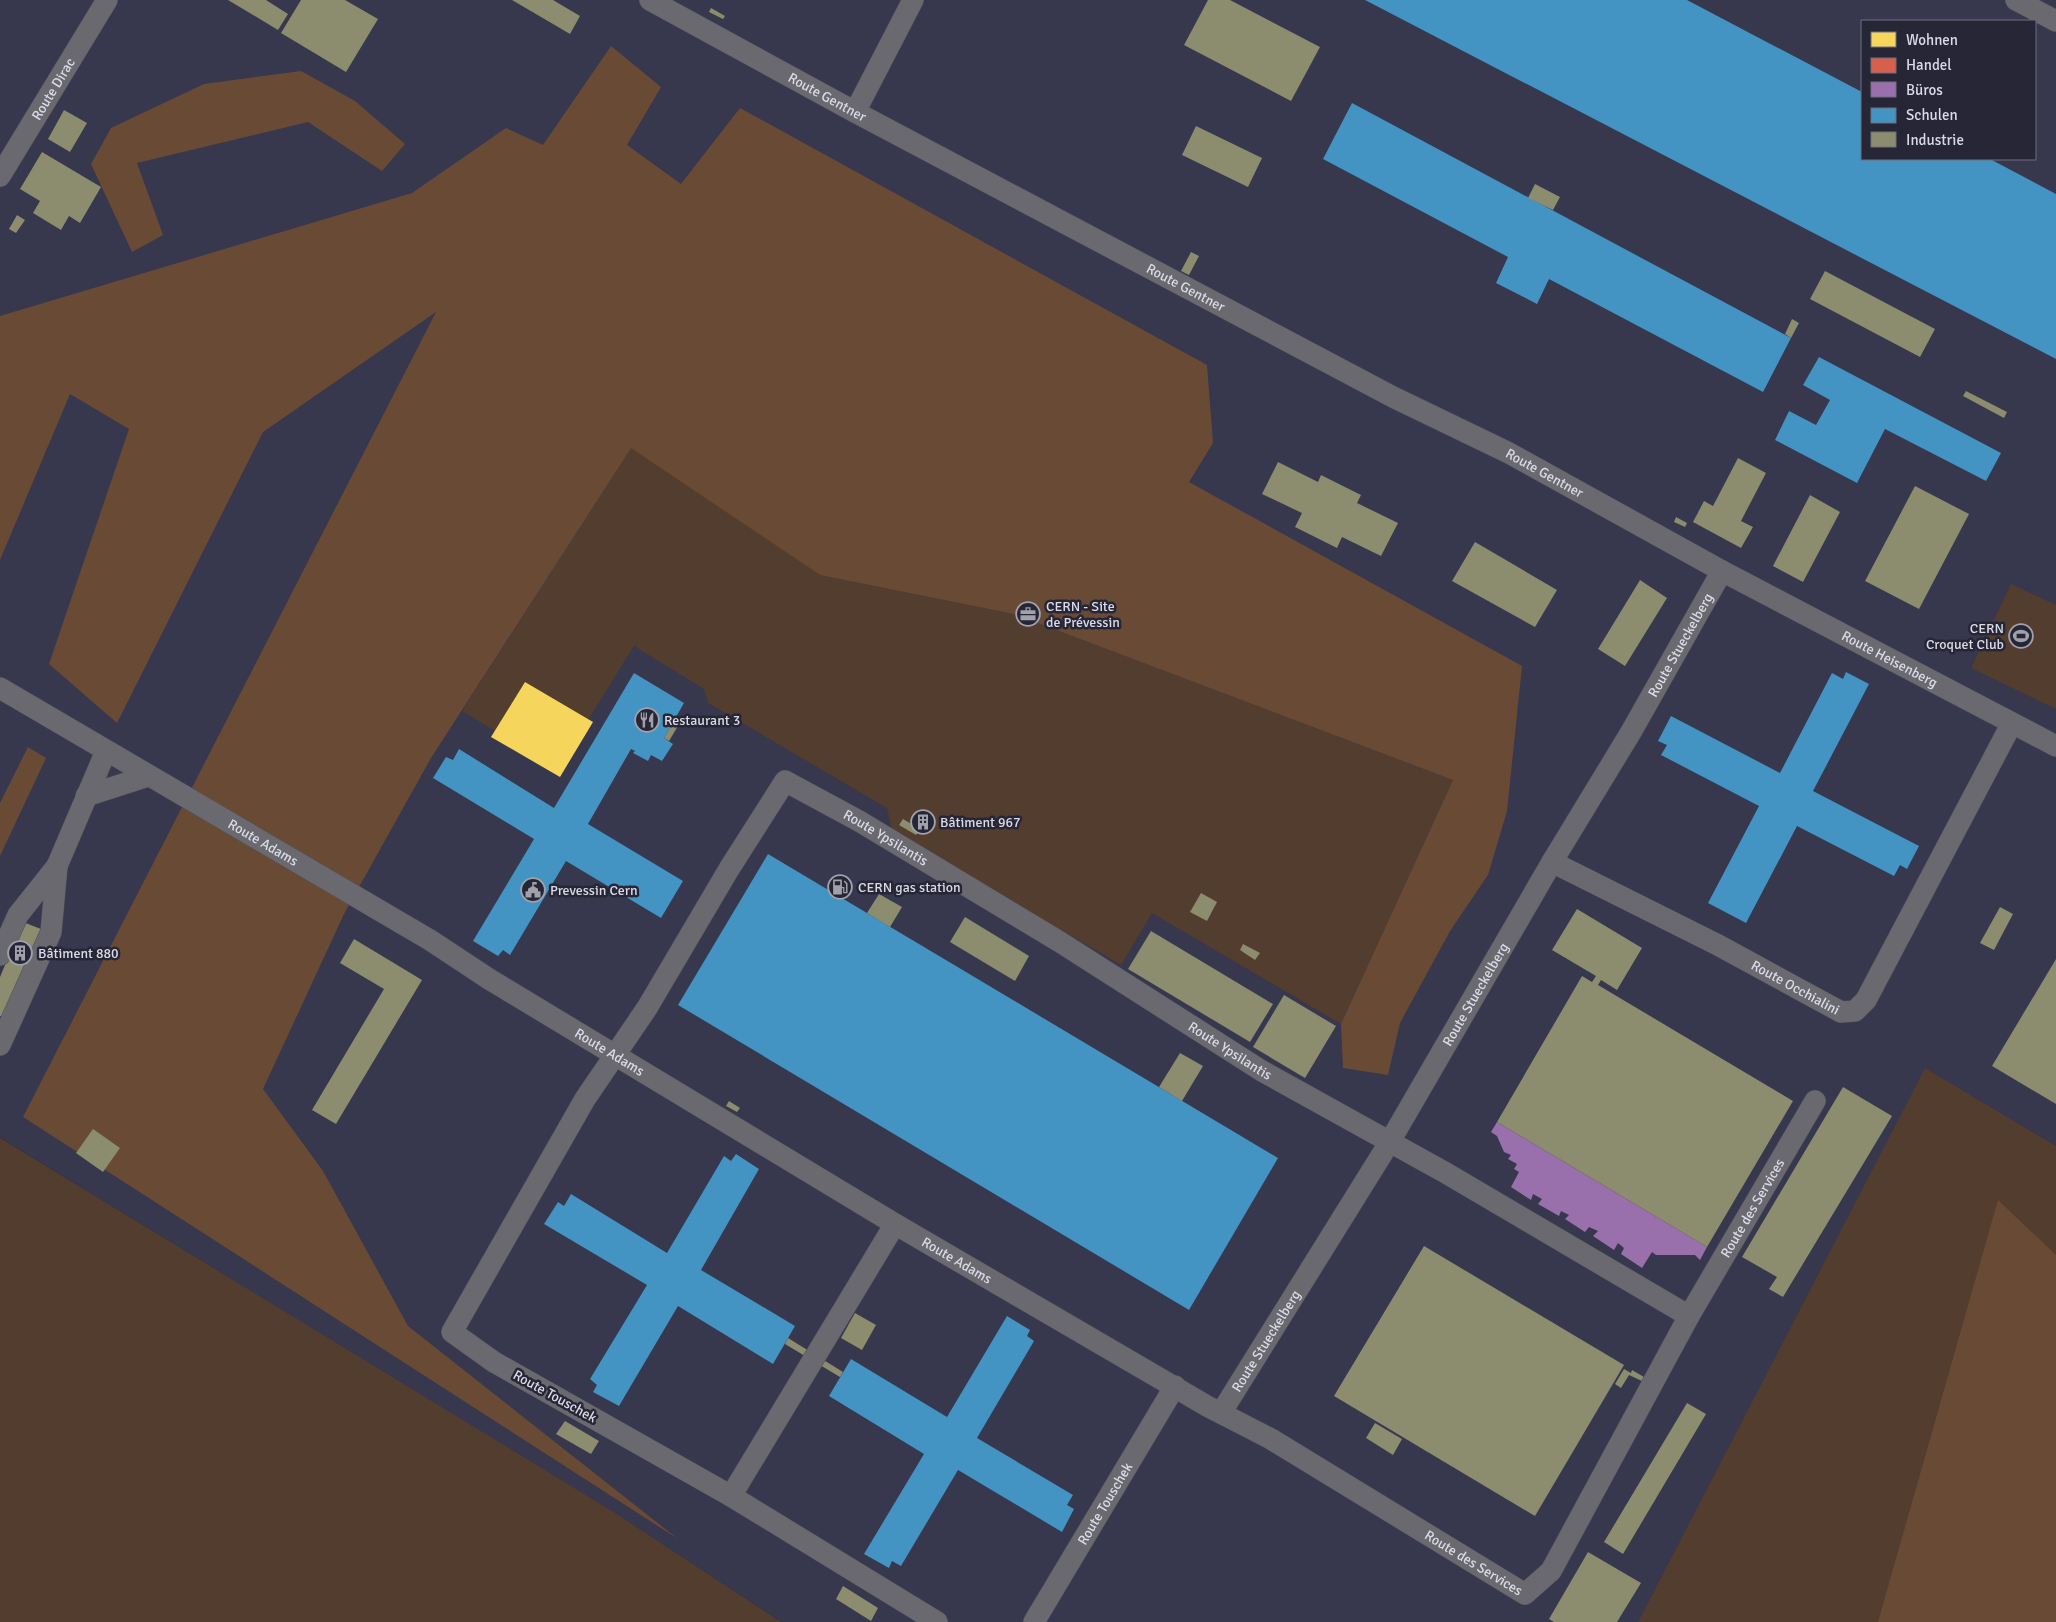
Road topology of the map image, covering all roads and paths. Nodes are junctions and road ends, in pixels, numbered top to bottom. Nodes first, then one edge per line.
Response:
1 (107, 0) edge
2 (650, 0) edge
3 (914, 0) edge
4 (2016, 0) edge
5 (2056, 21) edge
6 (855, 112) junction
7 (0, 176) edge
8 (1722, 571) junction
9 (0, 688) edge
10 (2012, 723) junction
11 (2056, 746) edge
12 (106, 751) junction
13 (148, 776) junction
14 (86, 796) junction
15 (1552, 862) junction
16 (56, 866) junction
17 (0, 954) edge
18 (0, 1045) edge
19 (615, 1054) junction
20 (1815, 1101) dead end
21 (1388, 1143) junction
22 (896, 1224) junction
23 (1689, 1316) junction
24 (1175, 1386) junction
25 (1221, 1413) junction
26 (731, 1496) junction
27 (937, 1622) edge
28 (1034, 1622) edge

1 - 7 street, Route Dirac
2 - 6 street, Route Gentner
3 - 6 street
4 - 5 street
6 - 8 street, Route Gentner
8 - 10 street, Route Heisenberg
8 - 15 street, Route Stueckelberg
9 - 12 street, Route Adams
10 - 11 street, Route Heisenberg
10 - 15 street, Route Occhialini
12 - 13 street, Route Adams
12 - 14 street
13 - 14 street
13 - 19 street, Route Adams
14 - 16 street
15 - 21 street, Route Stueckelberg
16 - 17 street
16 - 18 street
19 - 21 street, Route Ypsilantis
19 - 22 street, Route Adams
19 - 26 street, Route Touschek
20 - 23 street, Route des Services
21 - 23 street
21 - 25 street, Route Stueckelberg
22 - 24 street, Route Adams
22 - 26 street
23 - 25 street, Route des Services
24 - 25 street, Route Adams
24 - 28 street, Route Touschek
26 - 27 street, Route Touschek

